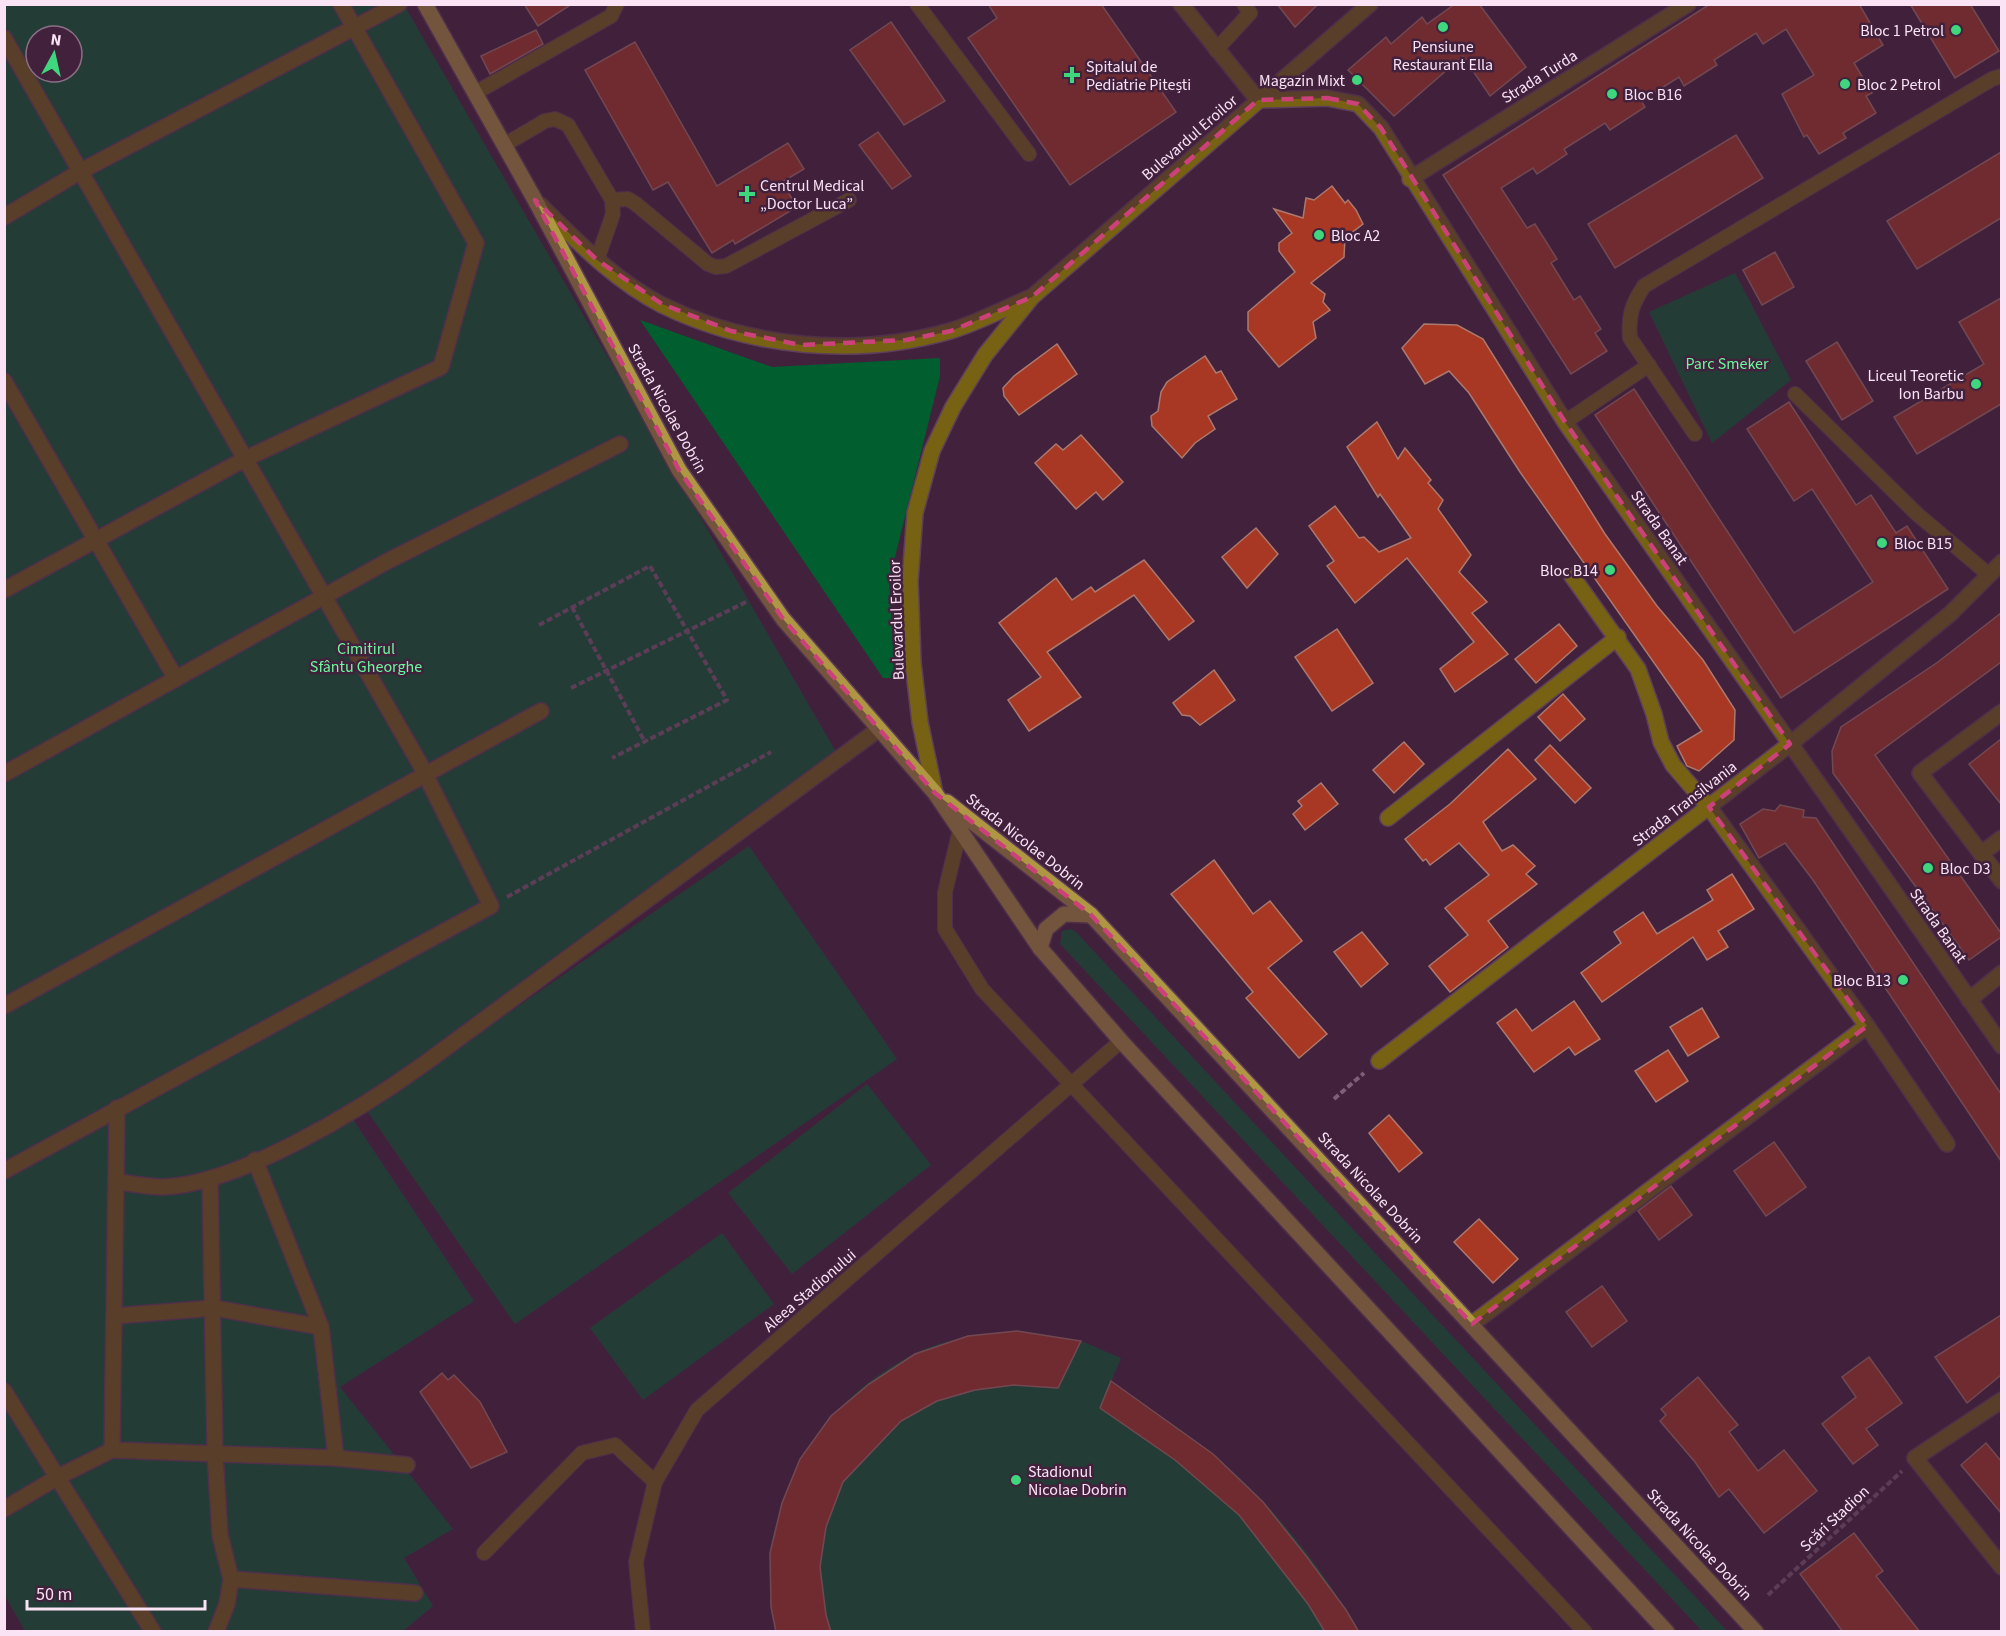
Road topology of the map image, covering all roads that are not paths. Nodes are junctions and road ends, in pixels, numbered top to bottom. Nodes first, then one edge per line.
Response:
1 (340, 4) edge
2 (399, 4) edge
3 (425, 4) edge
4 (617, 4) edge
5 (917, 4) edge
6 (1181, 4) edge
7 (1244, 4) edge
8 (1370, 4) edge
9 (1688, 4) edge
10 (354, 28) junction
11 (4, 38) edge
12 (1216, 50) junction
13 (2001, 76) edge
14 (475, 93) junction
15 (1258, 100) junction
16 (504, 145) junction
17 (1029, 154) dead end
18 (81, 171) junction
19 (1410, 179) junction
20 (535, 200) junction
21 (612, 200) junction
22 (849, 200) dead end
23 (4, 217) edge
24 (597, 260) junction
25 (1032, 297) junction
26 (1649, 365) junction
27 (4, 381) edge
28 (1795, 394) dead end
29 (1565, 422) junction
30 (1695, 434) dead end
31 (620, 444) dead end
32 (245, 459) junction
33 (96, 538) junction
34 (2001, 562) edge
35 (1988, 574) junction
36 (1572, 576) dead end
37 (4, 590) edge
38 (324, 596) junction
39 (1618, 637) junction
40 (176, 680) junction
41 (541, 711) dead end
42 (2001, 712) edge
43 (879, 729) junction
44 (1790, 744) junction
45 (4, 774) edge
46 (425, 776) junction
47 (935, 793) junction
48 (1709, 807) junction
49 (1388, 818) dead end
50 (960, 830) junction
51 (2001, 838) edge
52 (1981, 854) junction
53 (2001, 881) edge
54 (1091, 915) junction
55 (1040, 948) junction
56 (2001, 974) edge
57 (1969, 1000) junction
58 (4, 1006) edge
59 (1867, 1026) junction
60 (1121, 1041) junction
61 (2001, 1046) edge
62 (1378, 1061) road end
63 (1071, 1084) junction
64 (117, 1108) junction
65 (1947, 1144) dead end
66 (255, 1160) junction
67 (4, 1171) edge
68 (210, 1179) junction
69 (116, 1182) junction
70 (214, 1308) junction
71 (114, 1316) junction
72 (1473, 1324) junction
73 (321, 1327) junction
74 (4, 1391) edge
75 (2001, 1400) edge
76 (112, 1450) junction
77 (215, 1454) junction
78 (336, 1458) junction
79 (407, 1465) dead end
80 (58, 1478) junction
81 (655, 1482) junction
82 (4, 1509) edge
83 (484, 1553) dead end
84 (2001, 1567) edge
85 (231, 1579) junction
86 (415, 1593) dead end
87 (153, 1632) edge
88 (216, 1632) edge
89 (643, 1632) edge
90 (1585, 1632) edge
91 (1667, 1632) edge
92 (1756, 1632) edge

1 - 10 street
2 - 10 street
3 - 14 main road, Strada Nicolae Dobrin
4 - 14 lane
5 - 17 lane
6 - 12 street
7 - 12 lane
8 - 15 street, Bulevardul Eroilor
9 - 19 street, Strada Turda
10 - 18 street
10 - 32 street
11 - 18 street
12 - 15 street
13 - 26 lane
14 - 16 main road, Strada Nicolae Dobrin
15 - 19 street, Strada Banat
15 - 25 street, Bulevardul Eroilor
16 - 20 main road, Strada Nicolae Dobrin
16 - 21 lane
18 - 23 street
18 - 32 street
19 - 29 street, Strada Banat
20 - 24 street, Bulevardul Eroilor
20 - 43 main road, Strada Nicolae Dobrin
21 - 22 lane
21 - 24 lane
24 - 25 street, Bulevardul Eroilor
25 - 47 street, Bulevardul Eroilor
26 - 29 lane
26 - 30 lane
27 - 33 street
28 - 35 lane
29 - 44 street, Strada Banat
31 - 38 street
32 - 33 street
32 - 38 street
33 - 37 street
33 - 40 street
34 - 35 street, Strada Transilvania
35 - 44 street, Strada Transilvania
36 - 39 street
38 - 40 street
38 - 46 street
39 - 48 street
39 - 49 street
40 - 45 street
41 - 46 street
42 - 52 street
43 - 47 main road, Strada Nicolae Dobrin
43 - 66 street
44 - 48 street, Strada Transilvania
44 - 57 street, Strada Banat
46 - 58 street
46 - 64 street
47 - 50 main road, Strada Nicolae Dobrin
47 - 54 main road, Strada Nicolae Dobrin
48 - 59 street
48 - 62 street, Strada Transilvania
50 - 55 main road, Strada Nicolae Dobrin
50 - 63 lane
51 - 52 street
52 - 53 street
54 - 55 main road
54 - 72 main road, Strada Nicolae Dobrin
55 - 60 main road, Strada Nicolae Dobrin
56 - 57 street
57 - 61 street, Strada Banat
59 - 65 street
59 - 72 street
60 - 63 lane, Aleea Stadionului
60 - 91 main road, Strada Nicolae Dobrin
63 - 81 lane, Aleea Stadionului
63 - 90 lane
64 - 67 street
64 - 69 street
66 - 68 street
66 - 73 street
68 - 69 street
68 - 70 street
69 - 71 street
70 - 71 street
70 - 73 street
70 - 77 street
71 - 76 street
72 - 92 main road, Strada Nicolae Dobrin
73 - 78 street
74 - 80 street
75 - 84 street
76 - 77 street
76 - 80 street
77 - 78 street
77 - 85 street
78 - 79 street
80 - 82 street
80 - 87 street
81 - 83 lane
81 - 89 lane, Aleea Stadionului
85 - 86 street
85 - 88 street

